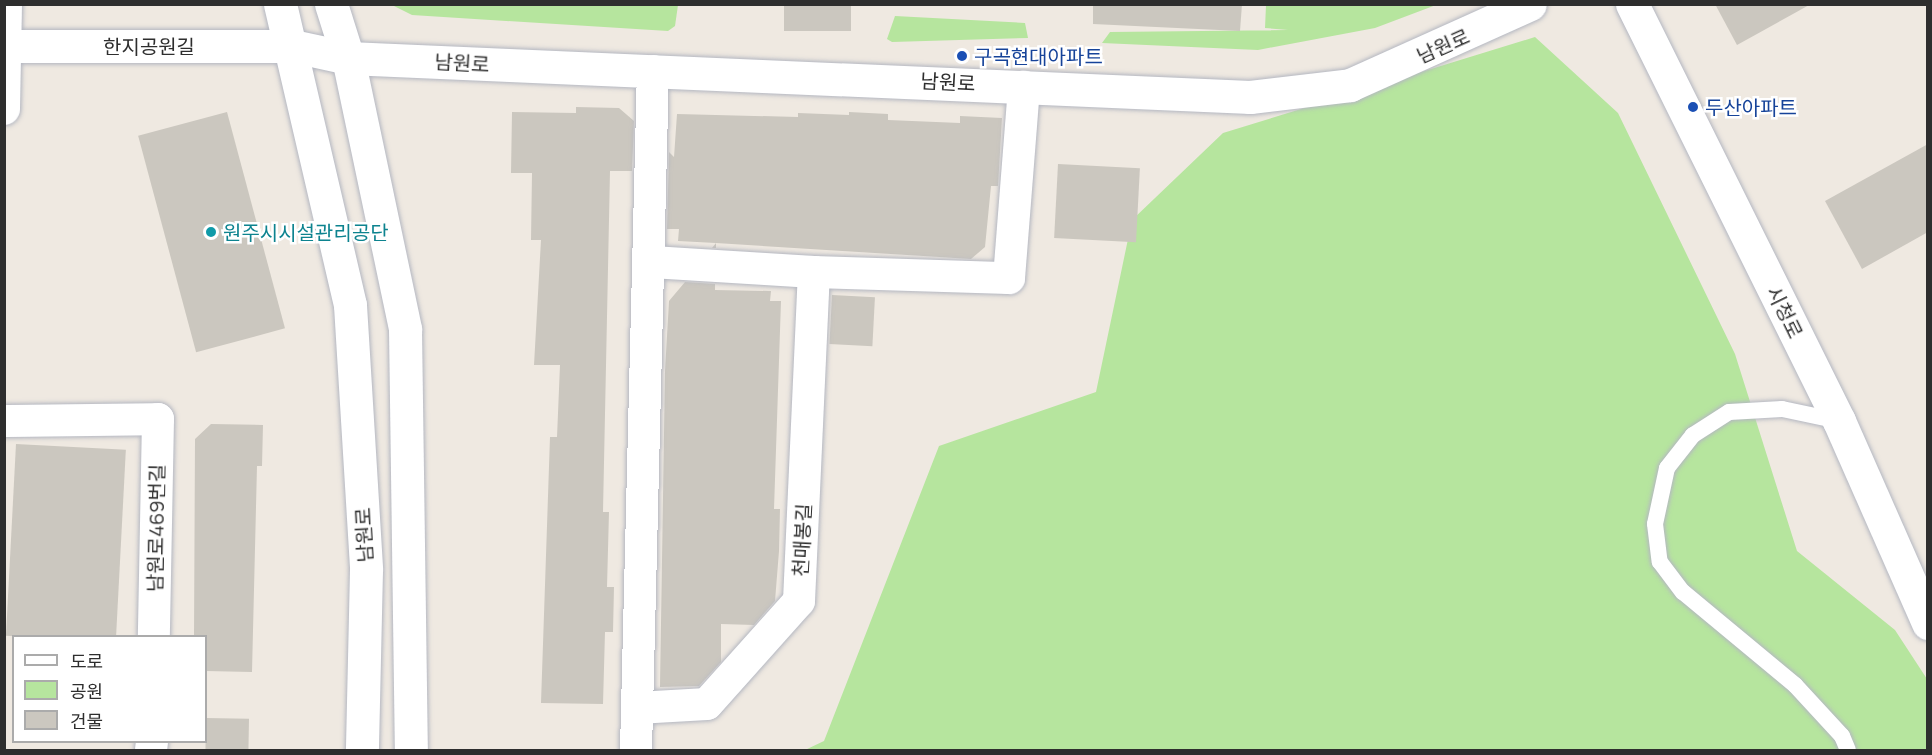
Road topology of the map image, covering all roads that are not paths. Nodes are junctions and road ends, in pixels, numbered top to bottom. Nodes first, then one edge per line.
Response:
1 (6, 4) edge
2 (280, 4) edge
3 (332, 4) edge
4 (1530, 4) edge
5 (1632, 4) edge
6 (6, 46) edge
7 (293, 46) junction
8 (348, 58) junction
9 (653, 71) junction
10 (1024, 87) junction
11 (4, 109) edge
12 (651, 262) junction
13 (813, 272) junction
14 (4, 421) edge
15 (1839, 421) junction
16 (1928, 623) edge
17 (154, 635) edge
18 (637, 708) junction
19 (362, 750) edge
20 (411, 750) edge
21 (636, 750) edge
22 (1848, 750) edge

1 - 6 street
2 - 7 street, 남원로
3 - 8 street
4 - 10 street, 남원로
5 - 15 street, 시청로
6 - 7 street, 한지공원길
6 - 11 street
7 - 8 street, 한지공원길
7 - 19 street, 남원로
8 - 9 street, 남원로
8 - 20 street
9 - 10 street, 남원로
9 - 12 street
10 - 13 street
12 - 13 street
12 - 18 street
13 - 18 street, 천매봉길
14 - 17 street, 남원로469번길
15 - 16 street, 시청로
15 - 22 lane
18 - 21 street

